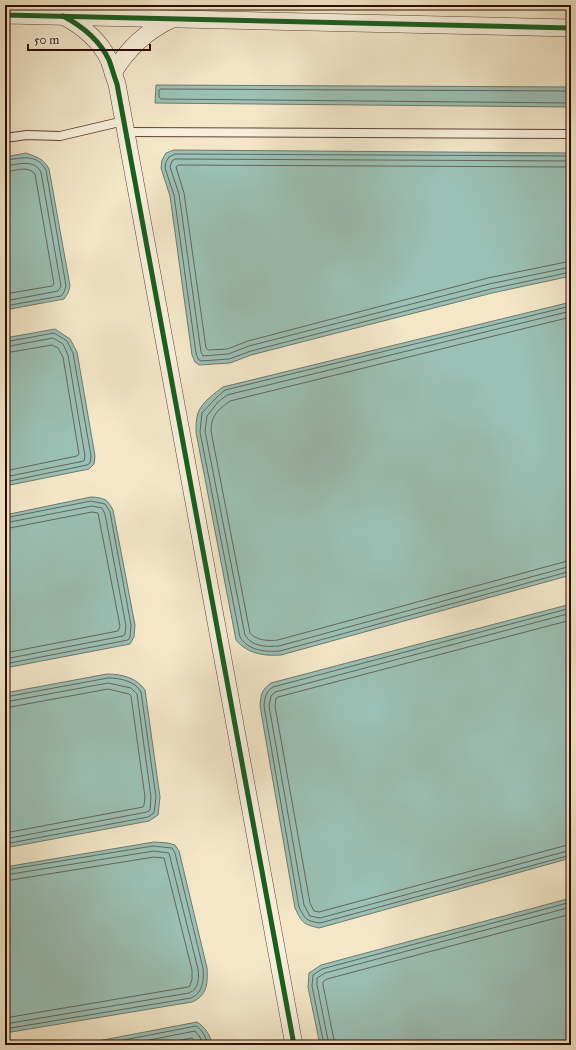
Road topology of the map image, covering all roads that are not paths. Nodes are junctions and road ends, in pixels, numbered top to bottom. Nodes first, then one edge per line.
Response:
1 (5, 15) edge
2 (63, 16) junction
3 (172, 18) junction
4 (571, 28) edge
5 (113, 73) junction
6 (125, 126) junction
7 (571, 134) edge
8 (5, 138) edge
9 (294, 1045) edge

1 - 2 street
2 - 3 street
2 - 5 street
3 - 4 street
3 - 5 street
5 - 6 street
6 - 7 lane
6 - 8 lane
6 - 9 street

